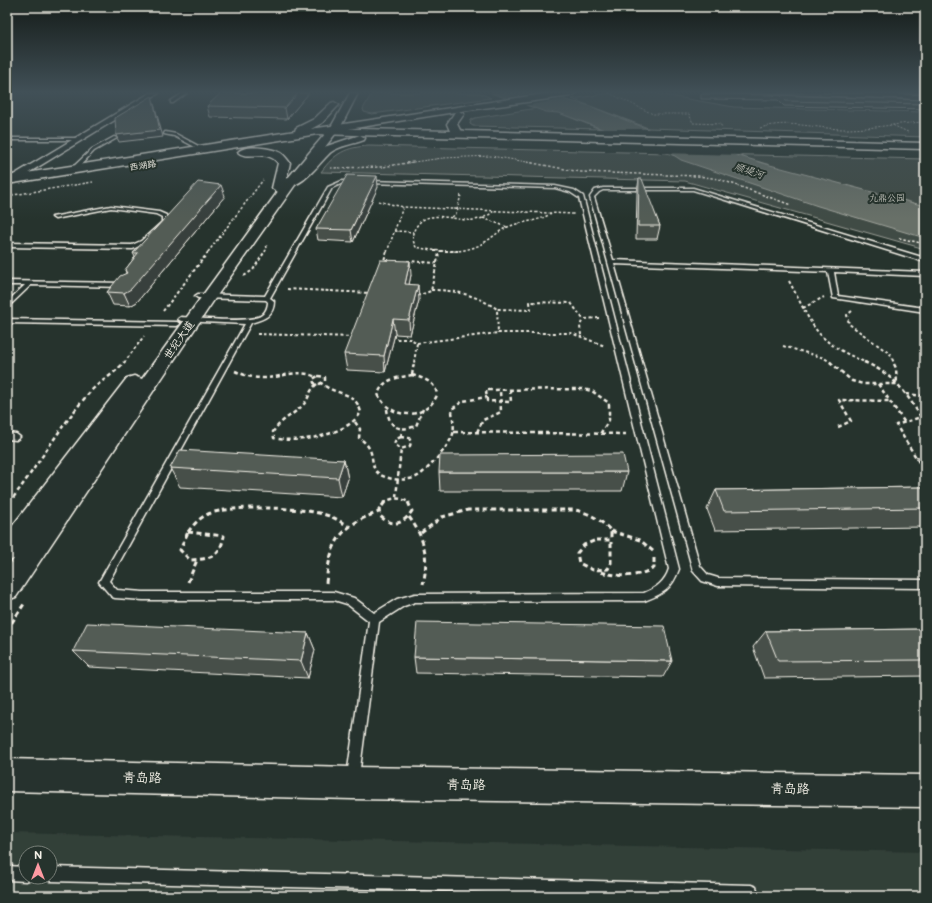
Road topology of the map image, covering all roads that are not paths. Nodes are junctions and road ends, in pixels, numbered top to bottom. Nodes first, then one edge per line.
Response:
1 (84, 135) edge
2 (175, 135) edge
3 (272, 135) edge
4 (317, 135) edge
5 (323, 135) edge
6 (356, 135) edge
7 (360, 135) edge
8 (471, 135) edge
9 (115, 138) edge
10 (7, 139) edge
11 (78, 139) junction
12 (711, 143) junction
13 (925, 146) edge
14 (202, 149) junction
15 (925, 152) edge
16 (175, 157) junction
17 (74, 169) junction
18 (9, 182) edge
19 (284, 185) junction
20 (55, 217) dead end
21 (7, 245) edge
22 (925, 260) edge
23 (611, 262) junction
24 (831, 270) junction
25 (925, 274) edge
26 (7, 283) edge
27 (29, 284) junction
28 (128, 285) edge
29 (204, 296) junction
30 (267, 298) junction
31 (7, 305) edge
32 (925, 310) edge
33 (184, 321) junction
34 (7, 322) edge
35 (249, 322) junction
36 (7, 436) edge
37 (16, 437) dead end
38 (7, 551) edge
39 (925, 584) edge
40 (7, 589) edge
41 (374, 619) junction
42 (7, 775) edge
43 (352, 783) junction
44 (925, 791) edge
45 (7, 873) edge
46 (18, 874) edge
47 (58, 874) edge
48 (752, 896) edge

1 - 11 street
2 - 14 lane
3 - 14 main road
4 - 16 main road, 西湖路
5 - 19 street, 世纪大道
6 - 19 main road
7 - 12 main road
8 - 12 main road
9 - 17 lane
10 - 11 lane
11 - 18 street
12 - 13 main road
12 - 15 main road
14 - 16 main road
16 - 17 main road, 西湖路
16 - 18 main road, 西湖路
16 - 19 main road
17 - 18 main road, 西湖路
19 - 29 street, 世纪大道
20 - 21 lane
22 - 23 lane
23 - 24 lane
23 - 39 lane
24 - 25 lane
24 - 32 lane
26 - 27 lane
27 - 28 lane
27 - 31 lane
29 - 30 lane
29 - 33 street, 世纪大道
30 - 35 lane
30 - 41 lane
33 - 34 lane
33 - 35 lane
33 - 38 street, 世纪大道
33 - 40 street, 世纪大道
35 - 41 lane
36 - 37 lane
41 - 43 lane
42 - 43 street, 青岛路
43 - 44 street, 青岛路
45 - 46 lane
47 - 48 lane

